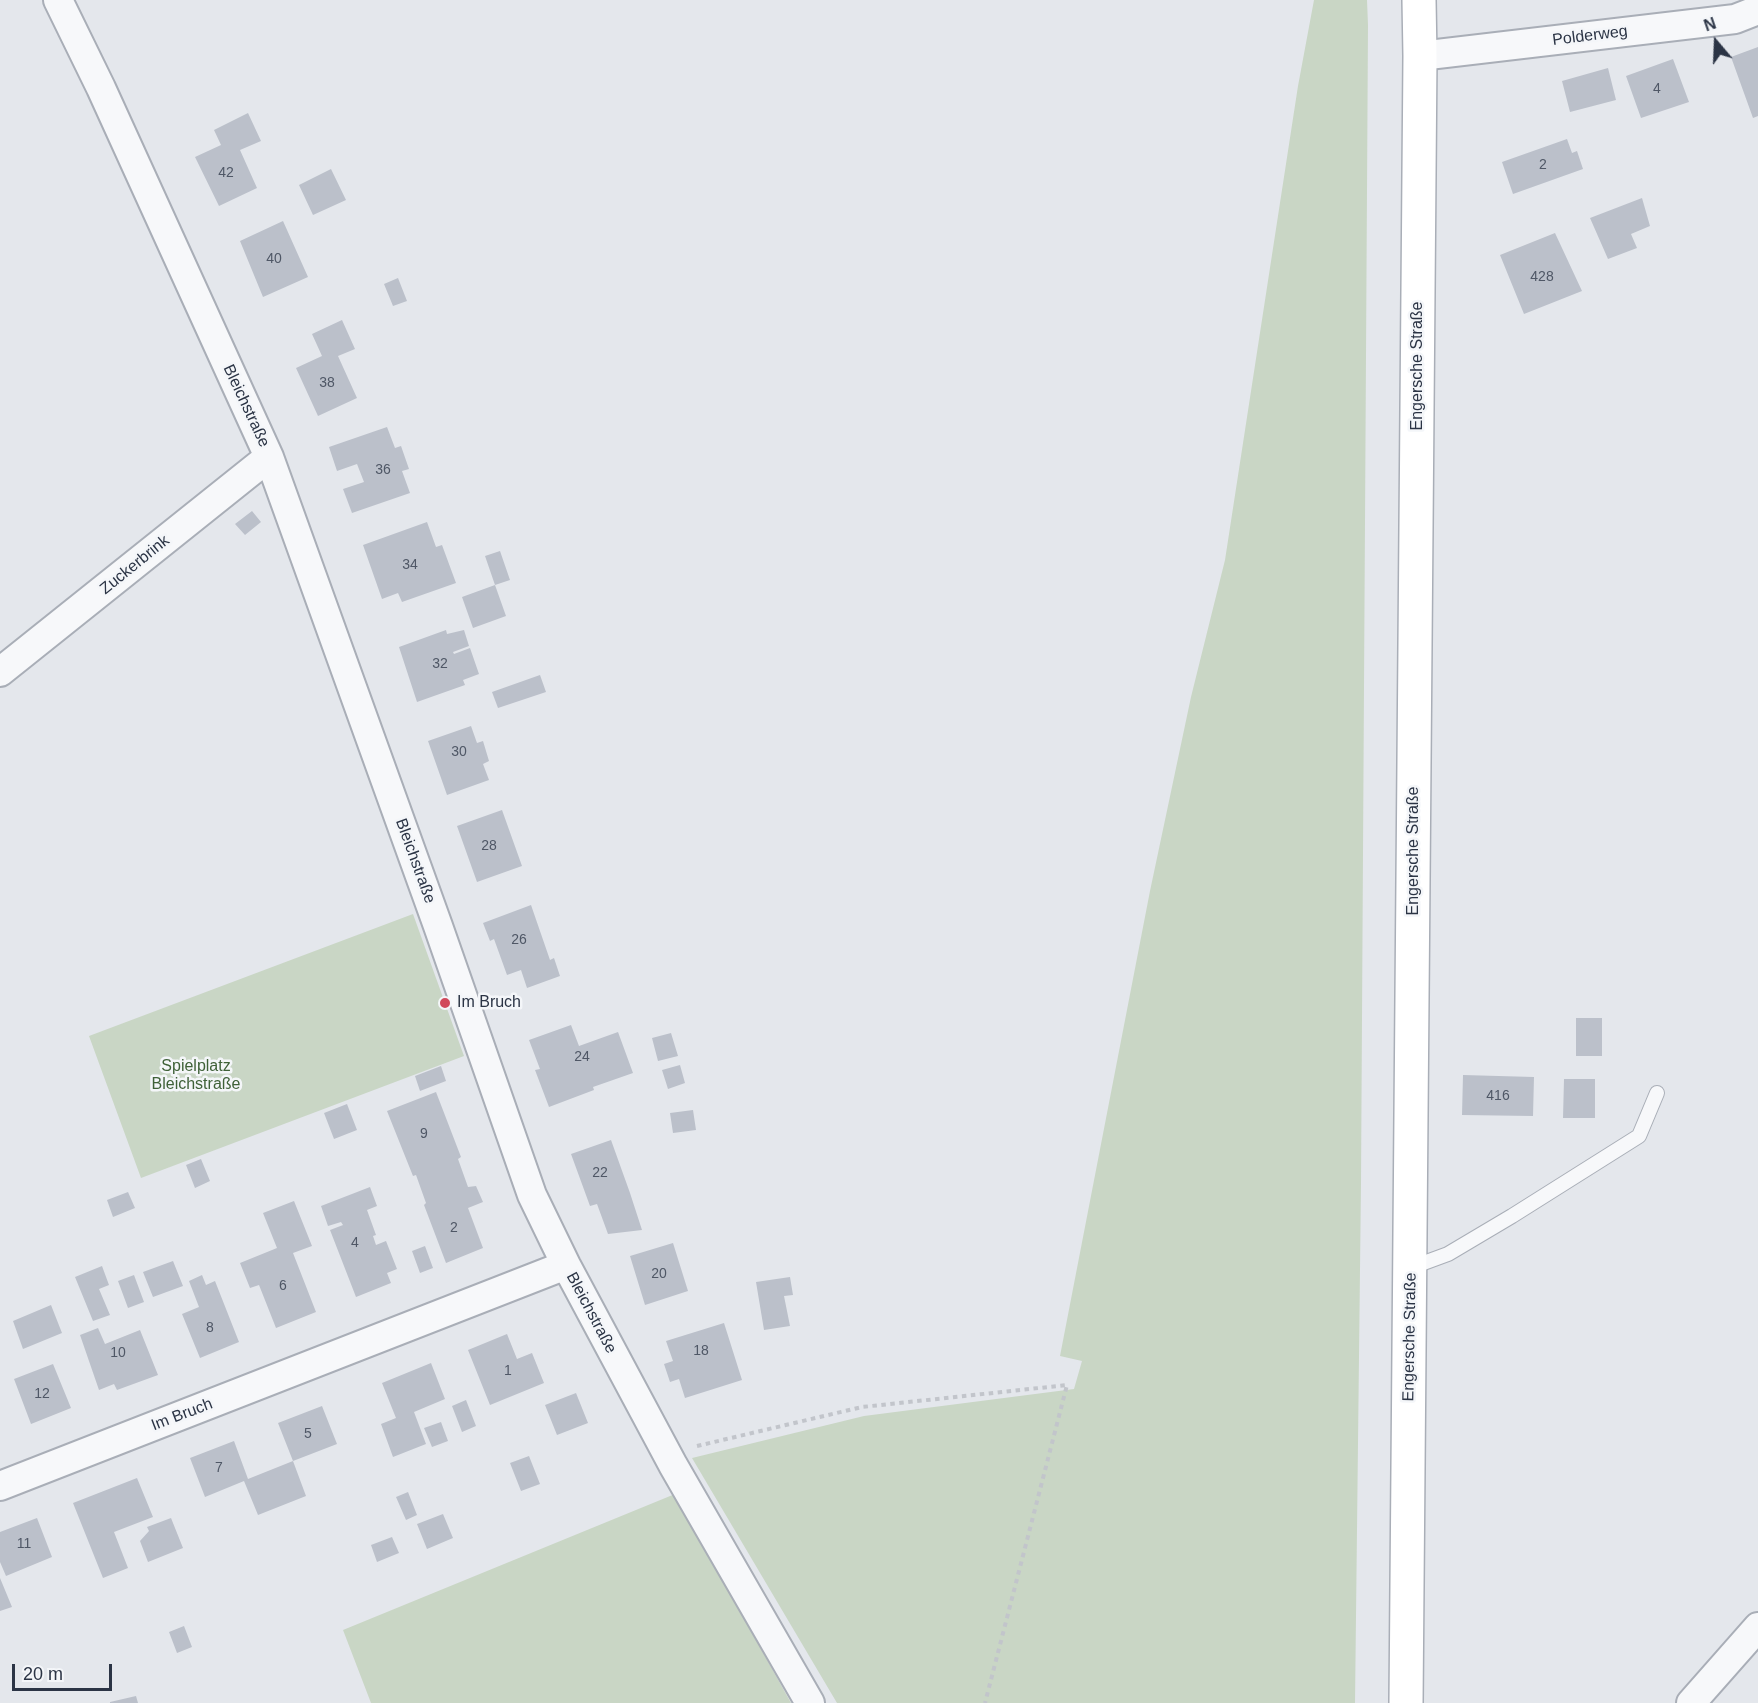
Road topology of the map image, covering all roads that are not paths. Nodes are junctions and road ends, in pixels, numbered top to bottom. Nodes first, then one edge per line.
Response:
1 (58, 0) edge
2 (1419, 0) edge
3 (1758, 10) edge
4 (1420, 56) junction
5 (269, 457) junction
6 (0, 672) edge
7 (1658, 1093) dead end
8 (566, 1265) junction
9 (1410, 1268) junction
10 (0, 1486) edge
11 (1758, 1627) edge
12 (810, 1703) edge
13 (1406, 1703) edge
14 (1691, 1703) edge

1 - 5 street, Bleichstraße
2 - 4 main road, Engersche Straße
3 - 4 street, Polderweg
4 - 9 main road, Engersche Straße
5 - 6 street, Zuckerbrink
5 - 8 street, Bleichstraße
7 - 9 lane
8 - 10 street, Im Bruch
8 - 12 street, Bleichstraße
9 - 13 main road, Engersche Straße
11 - 14 street

